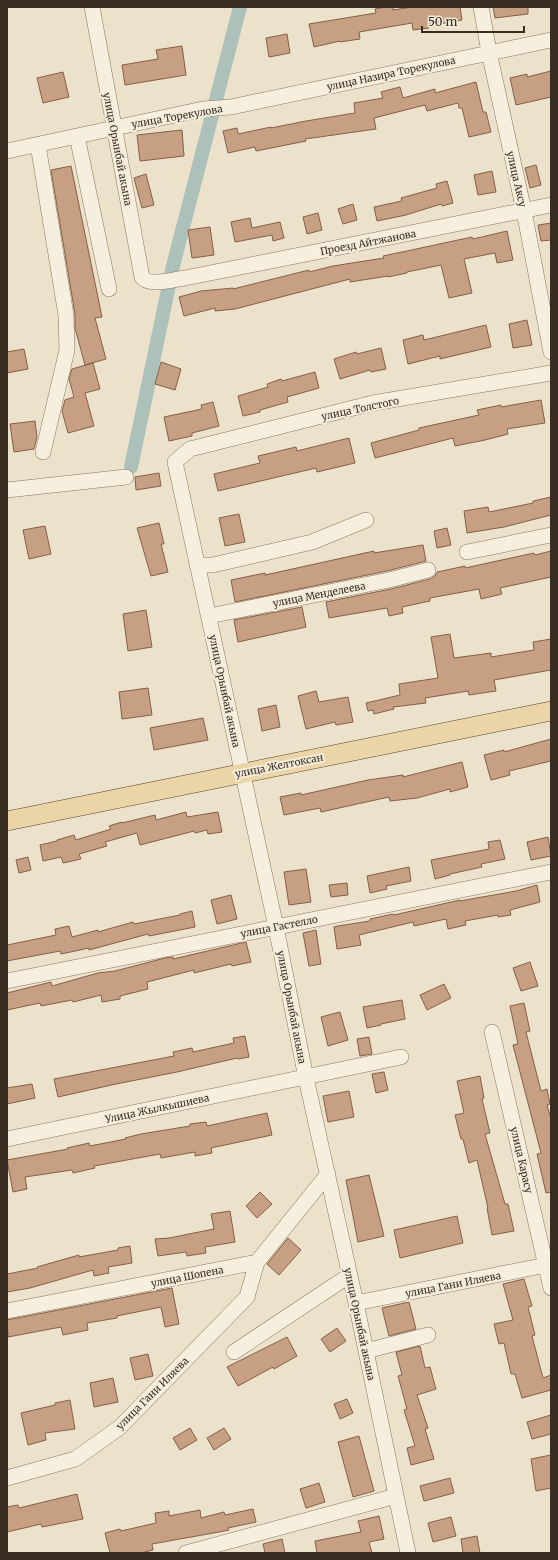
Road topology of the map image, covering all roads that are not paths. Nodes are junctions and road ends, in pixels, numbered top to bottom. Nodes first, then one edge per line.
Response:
1 (92, 7) edge
2 (480, 7) edge
3 (551, 40) edge
4 (488, 52) junction
5 (230, 107) joint
6 (113, 128) junction
7 (77, 136) junction
8 (38, 145) junction
9 (7, 151) edge
10 (551, 205) edge
11 (524, 211) junction
12 (154, 282) joint
13 (109, 289) dead end
14 (551, 352) edge
15 (551, 373) edge
16 (43, 452) dead end
17 (175, 462) joint
18 (126, 477) dead end
19 (7, 490) edge
20 (366, 520) dead end
21 (551, 535) edge
22 (467, 552) dead end
23 (197, 565) junction
24 (428, 570) dead end
25 (209, 616) junction
26 (551, 711) edge
27 (243, 772) junction
28 (7, 821) edge
29 (551, 872) edge
30 (276, 927) junction
31 (7, 981) edge
32 (492, 1032) dead end
33 (401, 1057) dead end
34 (306, 1078) junction
35 (7, 1139) edge
36 (328, 1174) junction
37 (257, 1262) junction
38 (548, 1264) edge
39 (350, 1275) junction
40 (551, 1288) edge
41 (356, 1303) junction
42 (7, 1311) edge
43 (428, 1335) dead end
44 (366, 1351) junction
45 (234, 1352) dead end
46 (7, 1478) edge
47 (396, 1496) junction
48 (186, 1553) edge
49 (408, 1553) edge

1 - 6 street, улица Орынбай акына
2 - 4 street, улица Аксу
3 - 4 street, улица Назира Торекулова
4 - 5 street, улица Назира Торекулова
4 - 11 street, улица Аксу
5 - 6 street, улица Торекулова
6 - 7 street, улица Торекулова
6 - 12 street, улица Орынбай акына
7 - 8 street, улица Торекулова
7 - 13 street
8 - 9 street, улица Торекулова
8 - 16 street
10 - 11 street, Проезд Айтжанова
11 - 12 street, Проезд Айтжанова
11 - 14 street, улица Аксу
15 - 17 street, улица Толстого
17 - 23 street, улица Орынбай акына
18 - 19 street
20 - 23 street
21 - 22 street
23 - 25 street, улица Орынбай акына
24 - 25 street, улица Менделеева
25 - 27 street, улица Орынбай акына
26 - 27 main road, улица Желтоксан
27 - 28 main road, улица Желтоксан
27 - 30 street, улица Орынбай акына
29 - 30 street, улица Гастелло
30 - 31 street, улица Гастелло
30 - 34 street, улица Орынбай акына
32 - 38 street, улица Карасу
33 - 34 street, Улица Жылкышиева
34 - 35 street, Улица Жылкышиева
34 - 36 street, улица Орынбай акына
36 - 37 street
36 - 39 street, улица Орынбай акына
37 - 42 street, улица Шопена
37 - 46 street, улица Гани Иляева
38 - 40 street, улица Карасу
38 - 41 street, улица Гани Иляева
39 - 41 street, улица Орынбай акына
39 - 45 street
41 - 44 street, улица Орынбай акына
43 - 44 street
44 - 47 street, улица Орынбай акына
47 - 48 street
47 - 49 street, улица Орынбай акына

